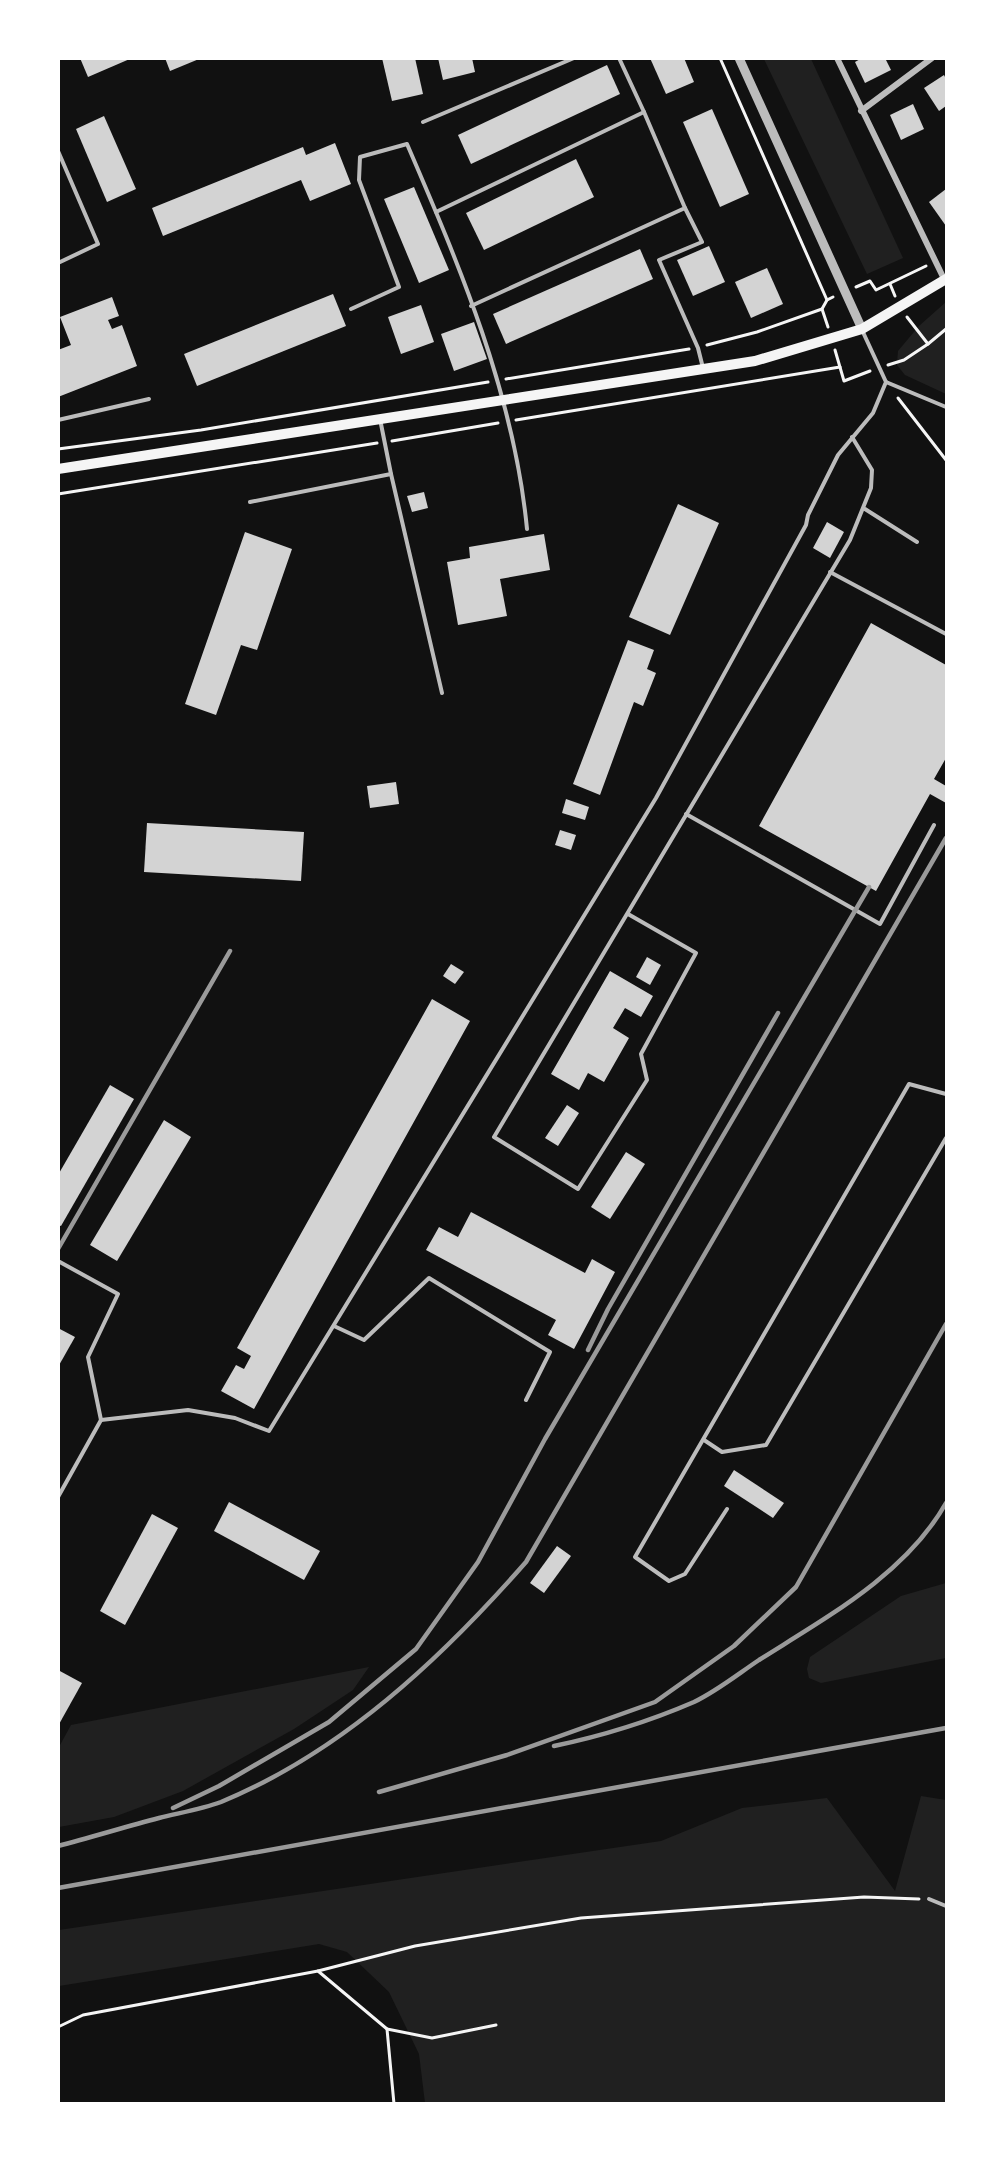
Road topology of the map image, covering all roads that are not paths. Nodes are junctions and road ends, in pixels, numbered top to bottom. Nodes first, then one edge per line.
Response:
1 (574, 58) edge
2 (619, 58) edge
3 (739, 58) edge
4 (837, 58) edge
5 (932, 58) edge
6 (861, 111) junction
7 (644, 112) junction
8 (423, 122) dead end
9 (58, 151) edge
10 (685, 208) junction
11 (436, 212) junction
12 (58, 263) edge
13 (946, 280) edge
14 (471, 306) junction
15 (351, 309) dead end
16 (862, 329) junction
17 (703, 368) junction
18 (886, 382) junction
19 (504, 398) junction
20 (149, 399) dead end
21 (946, 407) edge
22 (380, 418) junction
23 (58, 420) edge
24 (852, 438) junction
25 (58, 469) edge
26 (391, 474) junction
27 (250, 502) dead end
28 (865, 509) junction
29 (527, 529) dead end
30 (917, 542) dead end
31 (830, 572) junction
32 (946, 634) edge
33 (442, 693) dead end
34 (686, 814) junction
35 (934, 825) dead end
36 (628, 914) junction
37 (946, 1094) edge
38 (946, 1138) edge
39 (58, 1260) edge
40 (334, 1326) junction
41 (526, 1400) dead end
42 (101, 1420) junction
43 (704, 1440) junction
44 (58, 1497) edge
45 (727, 1509) dead end
46 (929, 1899) road end
47 (946, 1906) edge

1 - 8 lane
2 - 7 lane
3 - 16 street
4 - 6 street
5 - 6 street
6 - 13 street
7 - 10 lane
7 - 11 lane
9 - 12 lane
10 - 14 lane
10 - 17 lane
11 - 14 lane
11 - 15 lane
13 - 16 main road
14 - 19 lane
16 - 17 main road
16 - 18 lane
17 - 19 main road
18 - 21 lane
18 - 24 lane
19 - 22 main road
19 - 29 lane
20 - 23 lane
22 - 25 main road
22 - 26 lane
24 - 28 lane
24 - 40 lane
26 - 27 lane
26 - 33 lane
28 - 30 lane
28 - 31 lane
31 - 32 lane
31 - 34 lane
34 - 35 lane
34 - 36 lane
36 - 36 lane
37 - 43 lane
38 - 43 lane
39 - 42 lane
40 - 41 lane
40 - 42 lane
42 - 44 lane
43 - 45 lane
46 - 47 lane

